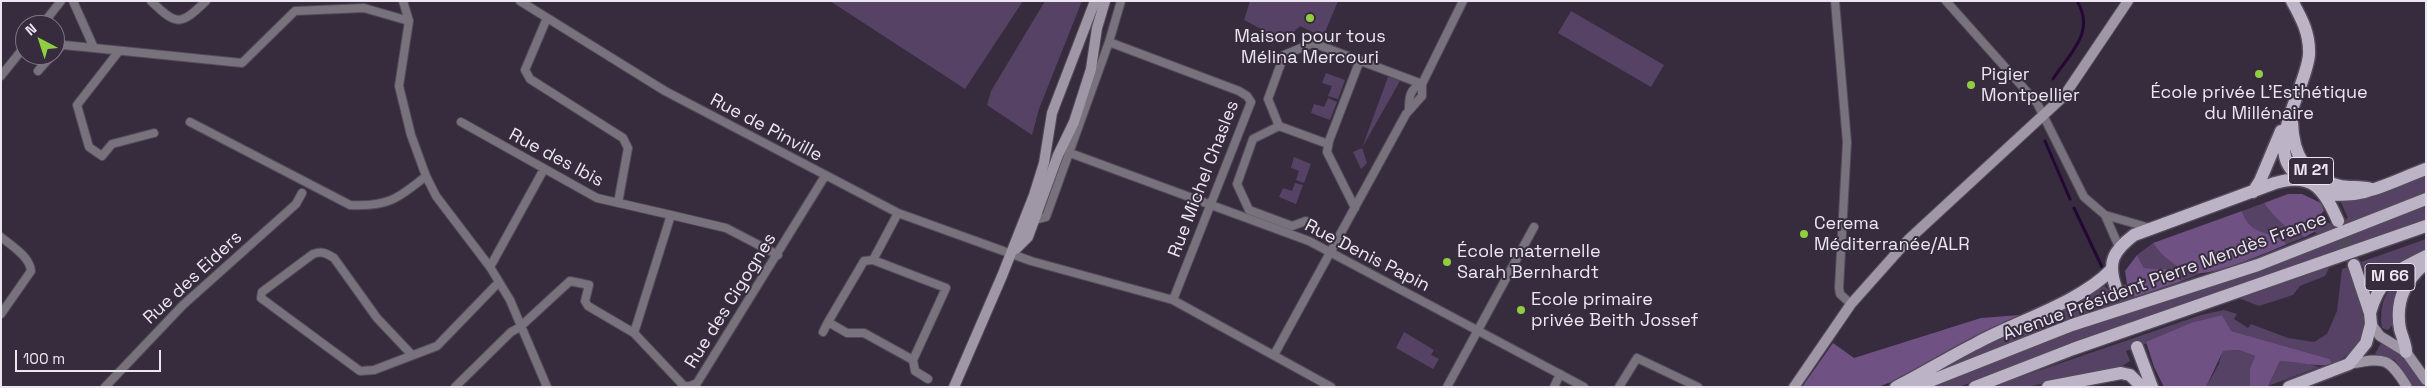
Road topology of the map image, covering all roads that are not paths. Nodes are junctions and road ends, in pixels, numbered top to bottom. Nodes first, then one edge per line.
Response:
1 (61, 1) edge
2 (72, 1) edge
3 (152, 1) edge
4 (206, 1) edge
5 (403, 1) edge
6 (520, 1) edge
7 (1095, 1) edge
8 (1106, 1) edge
9 (1121, 1) edge
10 (1463, 1) edge
11 (1836, 1) edge
12 (1946, 1) edge
13 (2128, 1) edge
14 (2292, 1) edge
15 (50, 15) edge
16 (547, 18) junction
17 (409, 21) junction
18 (1097, 28) junction
19 (1109, 42) junction
20 (65, 45) edge
21 (1094, 47) junction
22 (94, 48) junction
23 (119, 51) junction
24 (15, 58) edge
25 (1360, 60) junction
26 (43, 65) edge
27 (38, 71) dead end
28 (1, 76) edge
29 (1422, 84) junction
30 (2044, 114) junction
31 (2291, 114) junction
32 (190, 122) dead end
33 (461, 122) dead end
34 (1279, 126) junction
35 (154, 132) dead end
36 (1328, 144) junction
37 (1058, 155) junction
38 (1069, 156) junction
39 (544, 169) junction
40 (2426, 169) edge
41 (426, 176) junction
42 (825, 176) junction
43 (2302, 178) junction
44 (2371, 189) junction
45 (2253, 192) junction
46 (2324, 192) junction
47 (302, 193) dead end
48 (2426, 199) edge
49 (618, 203) junction
50 (1211, 205) junction
51 (1355, 208) junction
52 (898, 213) junction
53 (671, 215) junction
54 (2105, 216) junction
55 (1034, 220) junction
56 (1306, 221) dead end
57 (2338, 221) tunnel mouth
58 (1534, 226) dead end
59 (2426, 226) edge
60 (2152, 228) junction
61 (1, 238) edge
62 (2119, 247) junction
63 (1332, 252) junction
64 (1011, 254) junction
65 (778, 255) junction
66 (2426, 256) edge
67 (873, 260) junction
68 (2426, 263) edge
69 (2354, 265) tunnel mouth
70 (490, 267) junction
71 (2110, 270) junction
72 (499, 282) junction
73 (2116, 288) tunnel mouth
74 (1173, 300) junction
75 (1851, 304) junction
76 (1, 314) edge
77 (2370, 318) junction
78 (828, 322) junction
79 (520, 327) junction
80 (1478, 331) junction
81 (822, 332) dead end
82 (634, 333) junction
83 (2138, 347) tunnel mouth
84 (2406, 352) junction
85 (412, 355) junction
86 (1274, 355) junction
87 (913, 360) junction
88 (2350, 364) junction
89 (1560, 374) junction
90 (928, 379) dead end
91 (2426, 380) edge
92 (2304, 384) edge
93 (105, 387) edge
94 (455, 387) edge
95 (547, 387) edge
96 (954, 387) edge
97 (1331, 387) edge
98 (1448, 387) edge
99 (1554, 387) edge
100 (1584, 387) edge
101 (1619, 387) edge
102 (1698, 387) edge
103 (1794, 387) edge
104 (1896, 387) edge
105 (1915, 387) edge
106 (1975, 387) edge
107 (2048, 387) edge
108 (2142, 387) edge
109 (2152, 387) edge
110 (2288, 387) edge
111 (2407, 387) edge

1 - 15 street
2 - 22 street
3 - 4 street
5 - 17 street
6 - 16 street, Rue de Pinville
7 - 64 main road
8 - 18 main road
9 - 19 street
10 - 29 street
11 - 75 street
12 - 30 street
13 - 30 main road
14 - 31 main road, M 21
16 - 42 street, Rue de Pinville
16 - 49 street
17 - 23 street
17 - 41 street
18 - 19 street
18 - 21 main road
19 - 21 street
19 - 38 street
19 - 50 street, Rue Michel Chasles
20 - 22 street
21 - 37 main road
22 - 23 street
23 - 35 street
24 - 28 street
25 - 29 street
25 - 34 street
25 - 36 street
26 - 27 street
29 - 51 street
30 - 54 street
30 - 75 main road
31 - 43 main road, M 21
31 - 44 main road, M 21
31 - 45 main road, M 21
32 - 41 street
33 - 39 street, Rue des Ibis
34 - 36 street
34 - 56 street
36 - 51 street
37 - 38 street, Rue Denis Papin
37 - 55 main road
38 - 50 street, Rue Denis Papin
38 - 55 street
39 - 49 street, Rue des Ibis
39 - 70 street
40 - 44 main road
41 - 70 street
42 - 52 street, Rue de Pinville
42 - 65 street, Rue des Cigognes
43 - 45 main road
43 - 46 main road
44 - 46 main road
45 - 60 main road
46 - 57 main road
47 - 93 street, Rue des Eiders
48 - 105 main road, Avenue Président Pierre Mendès France
49 - 53 street, Rue des Ibis
50 - 63 street, Rue Denis Papin
50 - 74 street, Rue Michel Chasles
51 - 63 street
52 - 64 street, Rue de Pinville
52 - 67 street
53 - 65 street, Rue des Ibis
53 - 82 street
54 - 60 street
54 - 62 street
55 - 64 main road
58 - 80 street
59 - 106 main road, Avenue Président Pierre Mendès France / M 66
60 - 62 main road
61 - 76 street
62 - 71 main road
63 - 80 street, Rue Denis Papin
63 - 86 street
64 - 74 street, Rue de Pinville
64 - 96 main road
65 - 82 street, Rue des Cigognes
66 - 77 main road, M 66
67 - 78 street
67 - 87 street
68 - 84 main road, M 66
69 - 77 main road
70 - 72 street
71 - 73 main road
71 - 104 main road
72 - 79 street
72 - 85 street
74 - 86 street, Rue de Pinville
75 - 103 main road
77 - 84 main road
77 - 88 main road
78 - 81 street
78 - 87 street
79 - 82 street, Rue des Cigognes
79 - 94 street
79 - 95 street
80 - 89 street, Rue Denis Papin
80 - 98 street
83 - 109 main road
84 - 91 main road
85 - 85 street
86 - 97 street, Rue de Pinville
87 - 90 street
88 - 92 main road
88 - 111 main road
89 - 99 street
89 - 100 street, Rue Denis Papin
92 - 110 main road
101 - 102 street
107 - 108 main road

